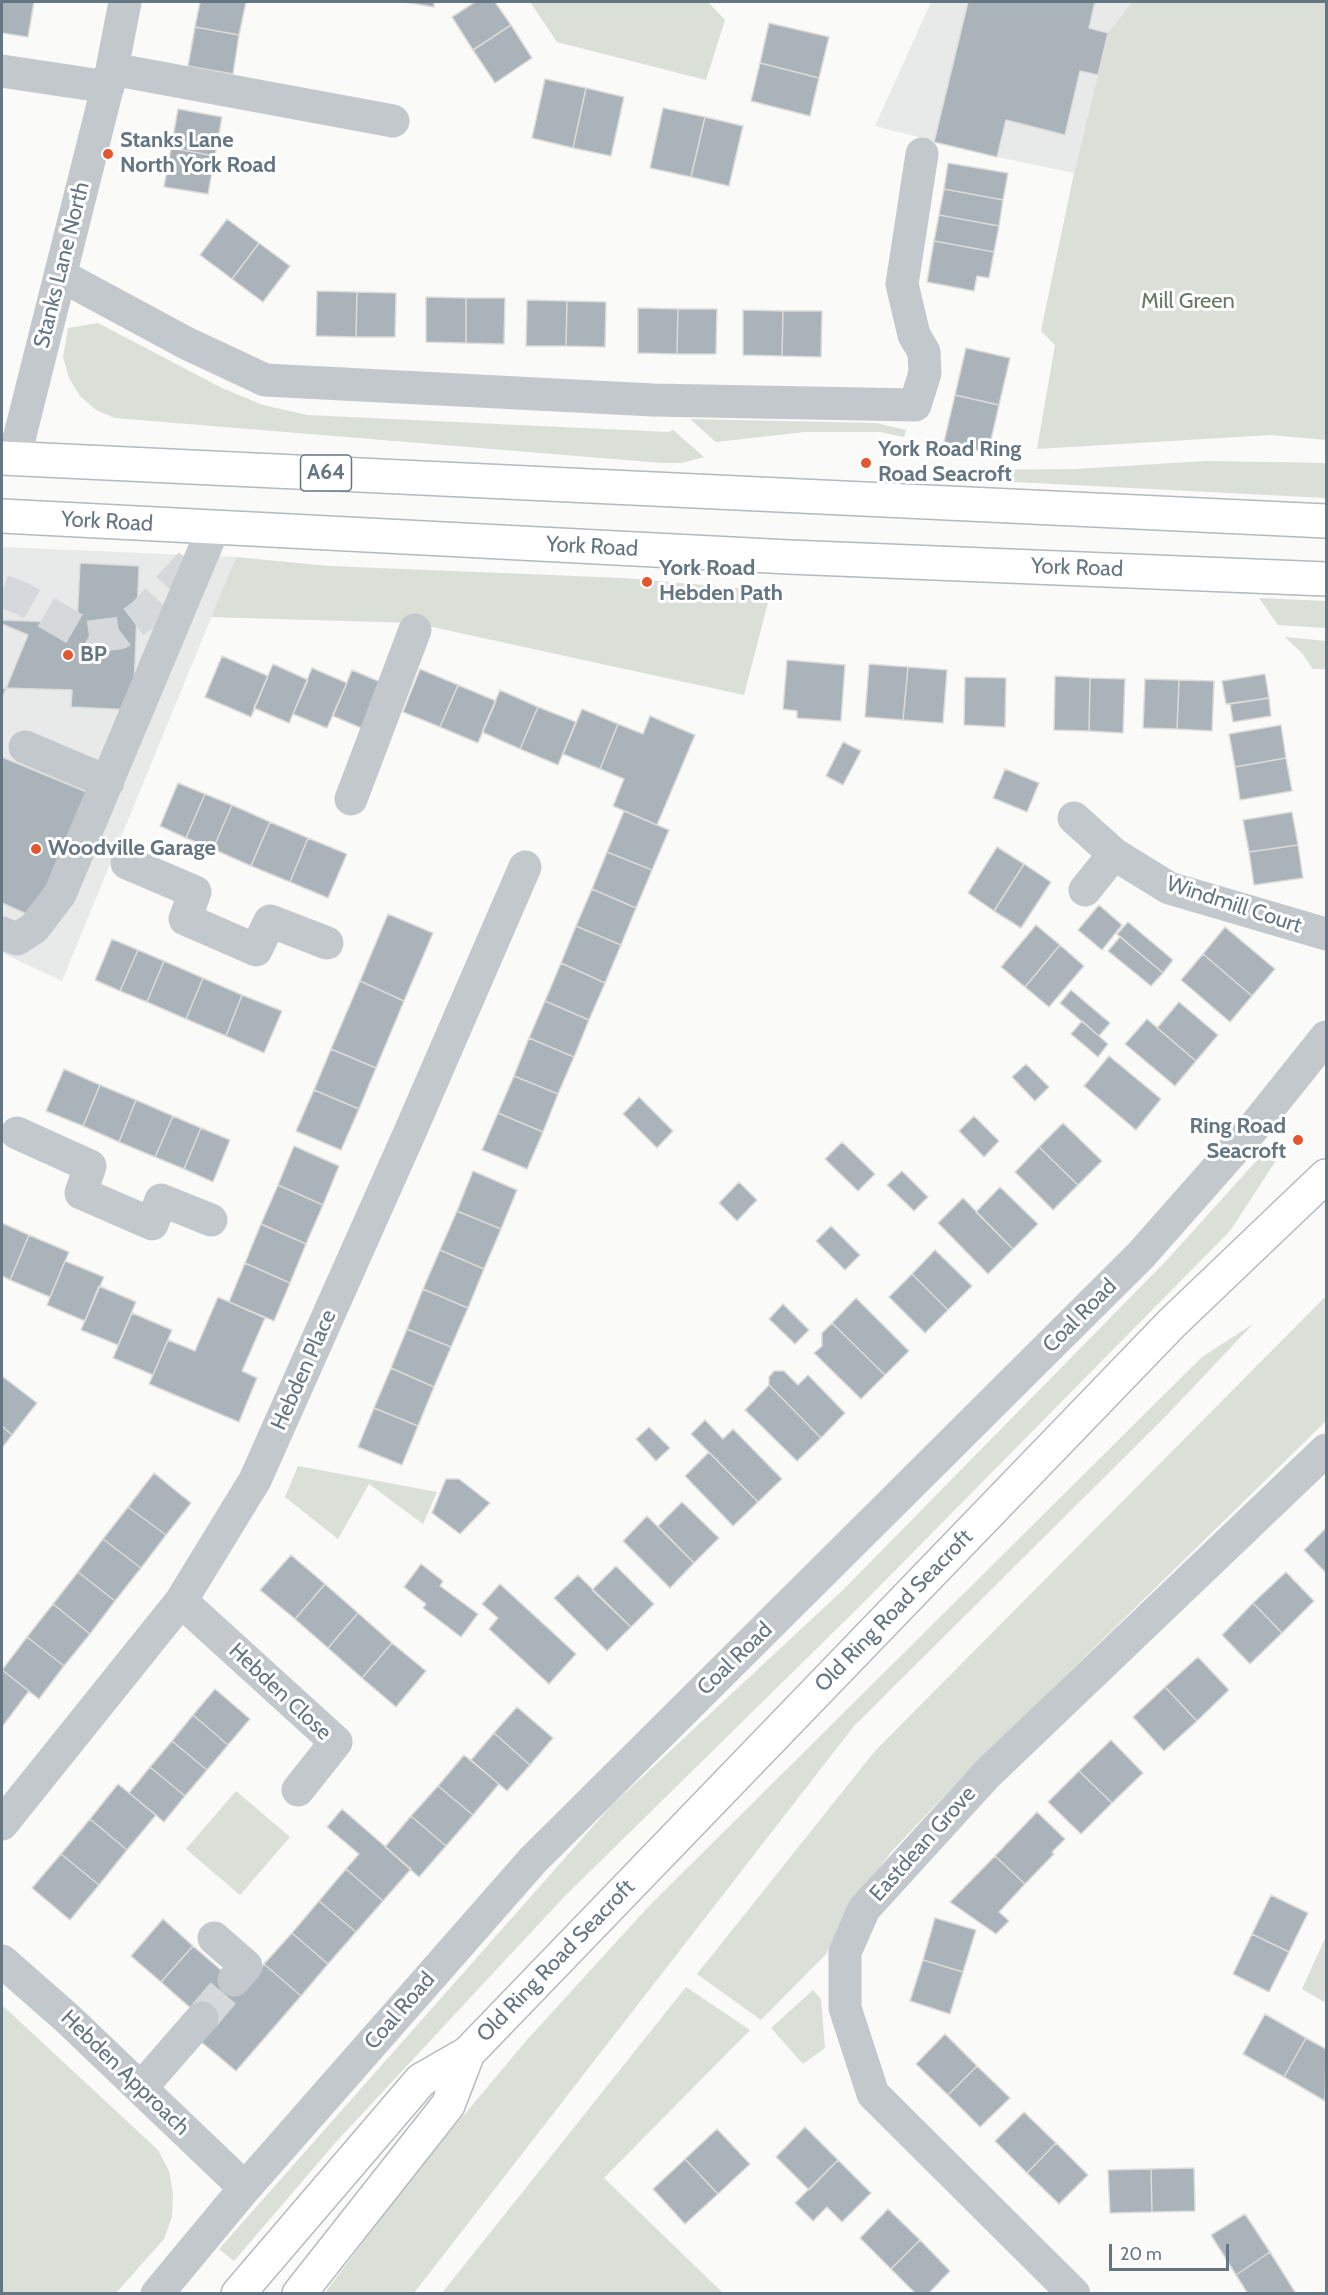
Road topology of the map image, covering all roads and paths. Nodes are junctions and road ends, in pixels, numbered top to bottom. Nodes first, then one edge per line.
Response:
1 (125, 2) edge
2 (2, 70) edge
3 (110, 78) junction
4 (393, 121) dead end
5 (922, 154) dead end
6 (60, 275) junction
7 (8, 459) edge
8 (2, 516) edge
9 (1326, 521) edge
10 (213, 529) junction
11 (1326, 579) edge
12 (416, 630) dead end
13 (25, 747) dead end
14 (108, 782) junction
15 (351, 799) dead end
16 (1074, 818) dead end
17 (1114, 854) junction
18 (127, 863) dead end
19 (525, 867) dead end
20 (1085, 890) dead end
21 (2, 933) edge
22 (1326, 934) edge
23 (327, 943) dead end
24 (1326, 1037) edge
25 (17, 1134) dead end
26 (1326, 1176) edge
27 (210, 1220) dead end
28 (1326, 1450) edge
29 (181, 1601) junction
30 (298, 1790) dead end
31 (7, 1806) edge
32 (214, 1938) dead end
33 (2, 1961) edge
34 (234, 1980) tunnel mouth
35 (202, 2018) tunnel mouth
36 (468, 2053) junction
37 (141, 2088) junction
38 (245, 2188) junction
39 (157, 2294) edge
40 (238, 2294) edge
41 (299, 2294) edge
42 (1074, 2294) edge

1 - 3 street, Stanks Lane North
2 - 3 street
3 - 4 street
3 - 6 street, Stanks Lane North
5 - 6 street
6 - 7 street, Stanks Lane North
7 - 9 main road, A64
8 - 10 main road, York Road
10 - 11 main road, York Road
10 - 14 street
12 - 15 street
13 - 14 street
14 - 21 street
16 - 17 street, Windmill Court
17 - 20 street
17 - 22 street, Windmill Court
18 - 23 street
19 - 29 street, Hebden Place
24 - 38 street, Coal Road
25 - 27 street
26 - 36 main road, Old Ring Road Seacroft
28 - 42 street, Eastdean Grove
29 - 30 street, Hebden Close
29 - 31 street, Hebden Place
32 - 34 street
33 - 37 street, Hebden Approach
35 - 37 street
36 - 40 main road, Old Ring Road Seacroft
36 - 41 main road, Old Ring Road Seacroft
37 - 38 street, Hebden Approach
38 - 39 street, Coal Road

